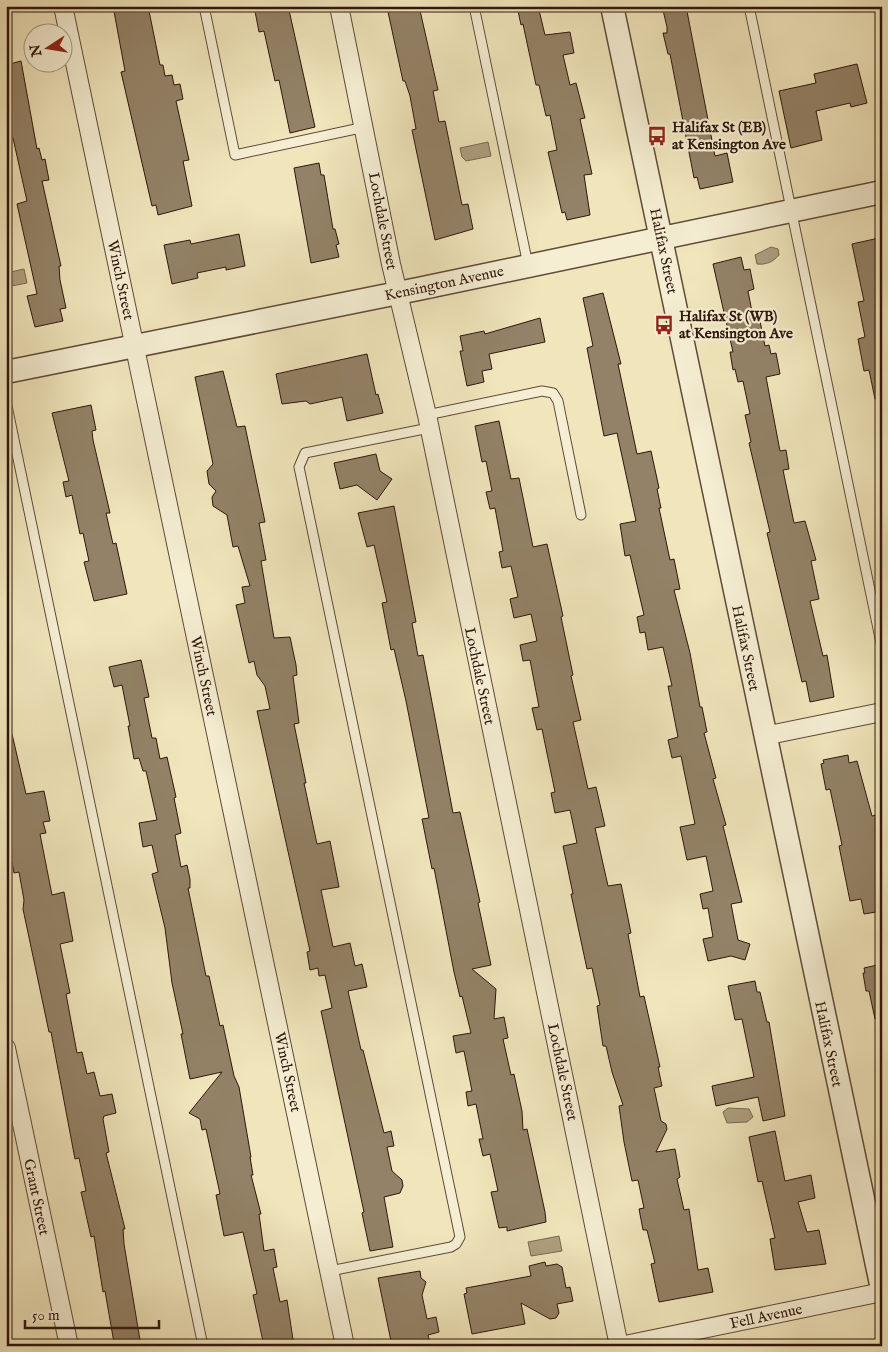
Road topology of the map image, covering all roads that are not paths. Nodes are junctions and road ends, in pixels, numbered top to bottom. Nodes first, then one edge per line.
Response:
1 (63, 6) edge
2 (204, 6) edge
3 (339, 6) edge
4 (474, 6) edge
5 (612, 6) edge
6 (750, 6) edge
7 (365, 127) junction
8 (882, 192) edge
9 (791, 210) junction
10 (661, 237) junction
11 (528, 265) junction
12 (398, 293) junction
13 (134, 346) junction
14 (6, 372) edge
15 (6, 401) edge
16 (428, 422) junction
17 (581, 515) dead end
18 (882, 648) edge
19 (882, 712) edge
20 (764, 736) junction
21 (6, 1048) edge
22 (330, 1270) junction
23 (882, 1290) edge
24 (69, 1346) edge
25 (204, 1346) edge
26 (345, 1346) edge
27 (620, 1346) edge

1 - 13 street, Winch Street
2 - 7 lane
3 - 7 street, Lochdale Street
4 - 11 lane
5 - 10 street, Halifax Street
6 - 9 lane
7 - 12 street, Lochdale Street
8 - 9 street, Kensington Avenue
9 - 10 street, Kensington Avenue
9 - 18 lane
10 - 11 street, Kensington Avenue
10 - 20 street, Halifax Street
11 - 12 street, Kensington Avenue
12 - 13 street, Kensington Avenue
12 - 16 street, Lochdale Street
13 - 14 street, Kensington Avenue
13 - 22 street, Winch Street
15 - 25 lane
16 - 17 lane
16 - 22 lane
16 - 27 street, Lochdale Street
19 - 20 street
20 - 23 street, Halifax Street
21 - 24 street, Grant Street
22 - 26 street, Winch Street
23 - 27 street, Fell Avenue

